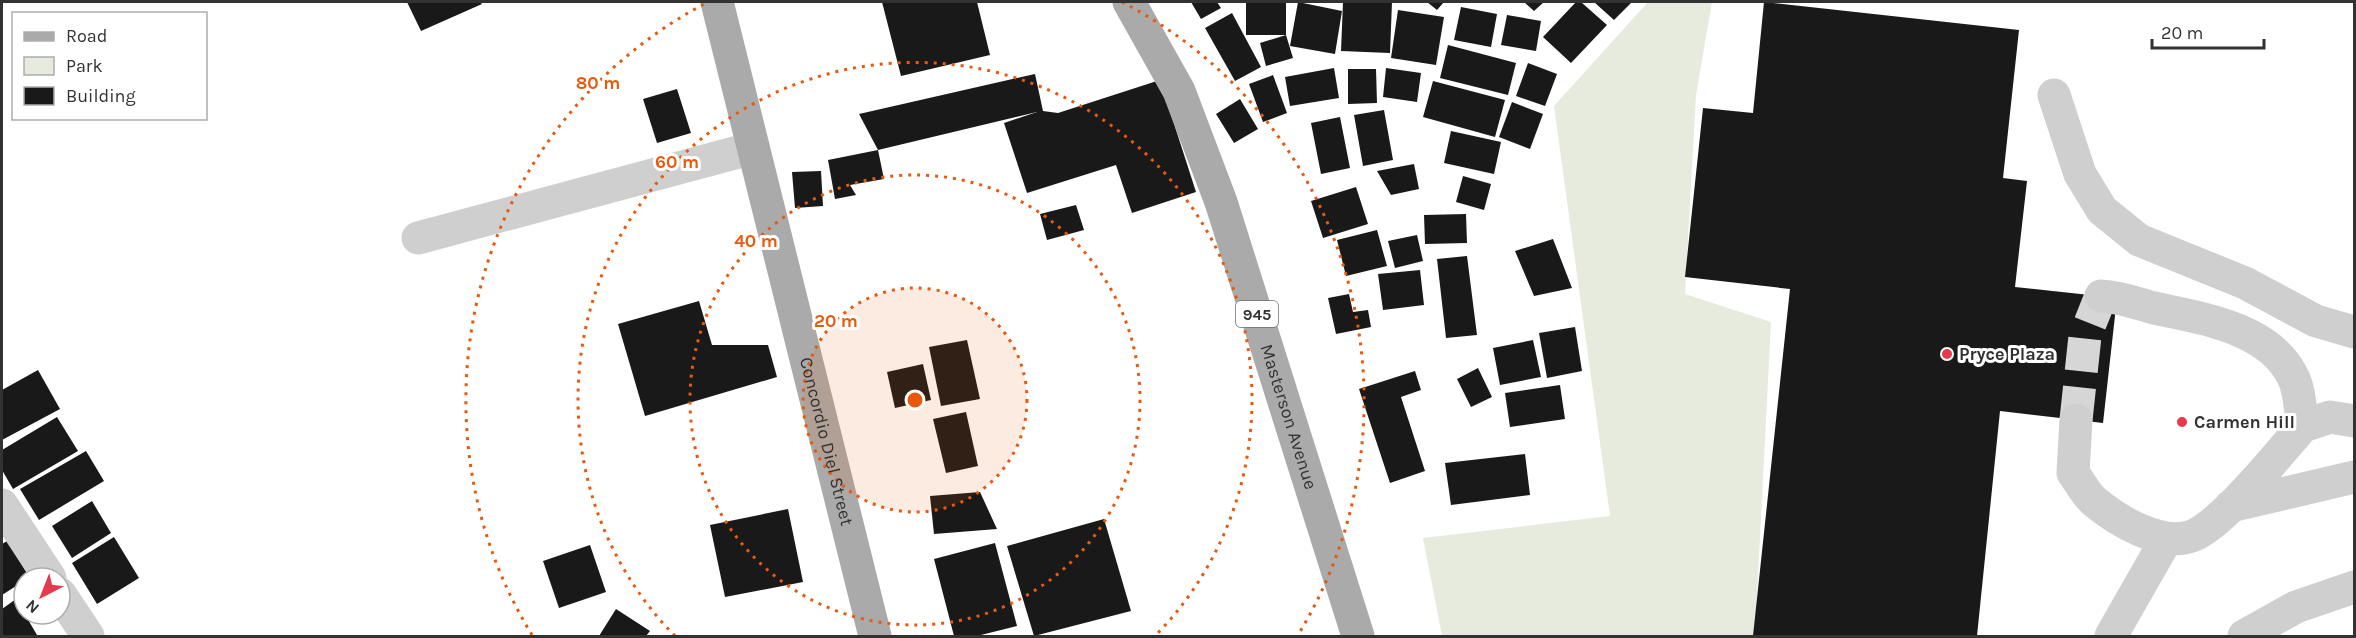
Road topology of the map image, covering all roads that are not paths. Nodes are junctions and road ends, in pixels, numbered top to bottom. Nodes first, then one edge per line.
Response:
1 (717, 2) edge
2 (1129, 2) edge
3 (2054, 94) dead end
4 (753, 148) junction
5 (418, 238) dead end
6 (2101, 296) dead end
7 (2316, 321) junction
8 (2355, 332) edge
9 (2272, 350) junction
10 (2076, 420) tunnel mouth
11 (2355, 421) edge
12 (2303, 426) junction
13 (2355, 477) edge
14 (2, 505) edge
15 (2230, 506) junction
16 (2167, 538) junction
17 (42, 566) edge
18 (2355, 587) edge
19 (72, 612) edge
20 (88, 636) edge
21 (875, 636) edge
22 (1359, 636) edge
23 (2111, 636) edge
24 (2244, 636) edge

1 - 4 main road, Concordio Diel Street
2 - 22 main road, Masterson Avenue / 945
3 - 7 street
4 - 5 street
4 - 21 main road, Concordio Diel Street
6 - 9 street
7 - 8 street
7 - 9 street
9 - 12 street
10 - 16 street
11 - 12 street
12 - 15 street
13 - 15 street
14 - 17 street
15 - 16 street
16 - 23 street
18 - 24 street
19 - 20 street

